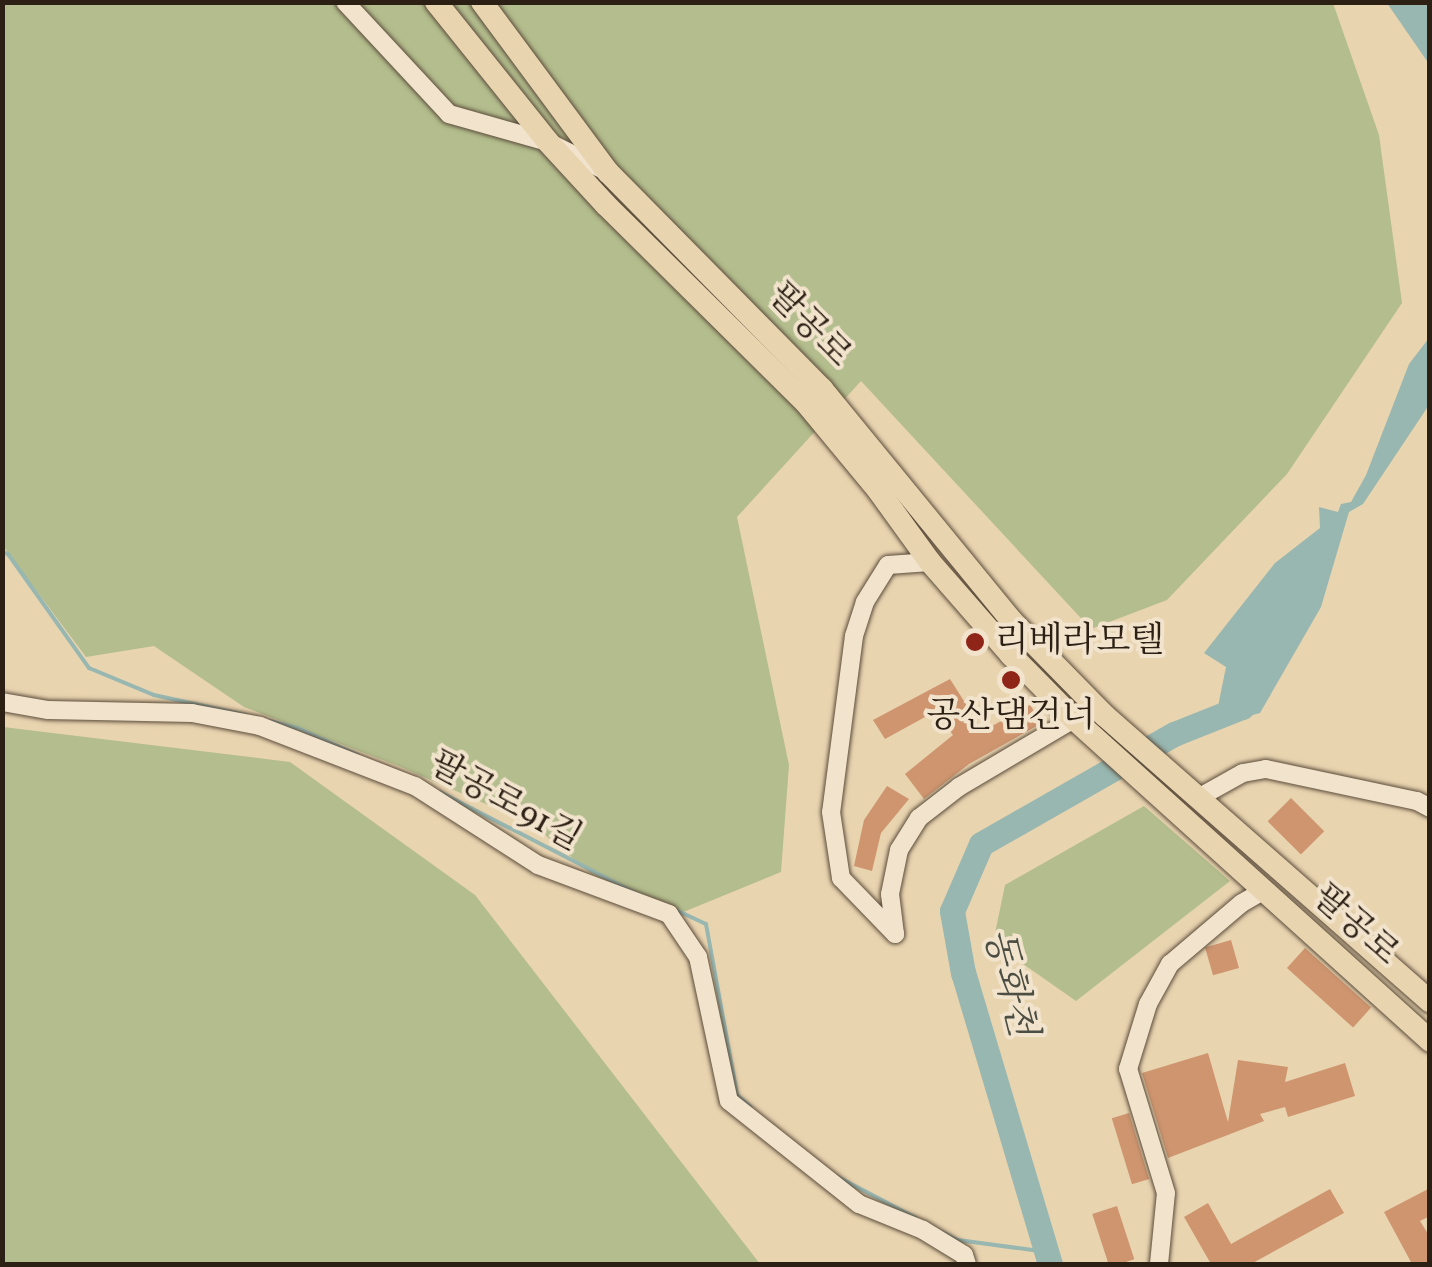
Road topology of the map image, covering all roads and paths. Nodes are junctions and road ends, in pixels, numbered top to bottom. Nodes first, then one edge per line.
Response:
1 (346, 2) edge
2 (436, 2) edge
3 (482, 2) edge
4 (548, 142) junction
5 (608, 172) junction
6 (930, 562) junction
7 (2, 702) edge
8 (1085, 713) junction
9 (1198, 798) junction
10 (1430, 808) edge
11 (1263, 891) junction
12 (1430, 1001) edge
13 (1430, 1041) edge
14 (967, 1264) edge
15 (1159, 1264) edge

1 - 4 street
2 - 4 main road, 팔공로
3 - 5 main road, 팔공로
4 - 5 street
4 - 6 main road, 팔공로
5 - 8 main road, 팔공로
6 - 8 main road, 팔공로
6 - 8 street
7 - 14 street, 팔공로91길
8 - 9 main road, 팔공로
8 - 11 main road, 팔공로
9 - 10 street
9 - 12 main road, 팔공로
11 - 13 main road, 팔공로
11 - 15 street

